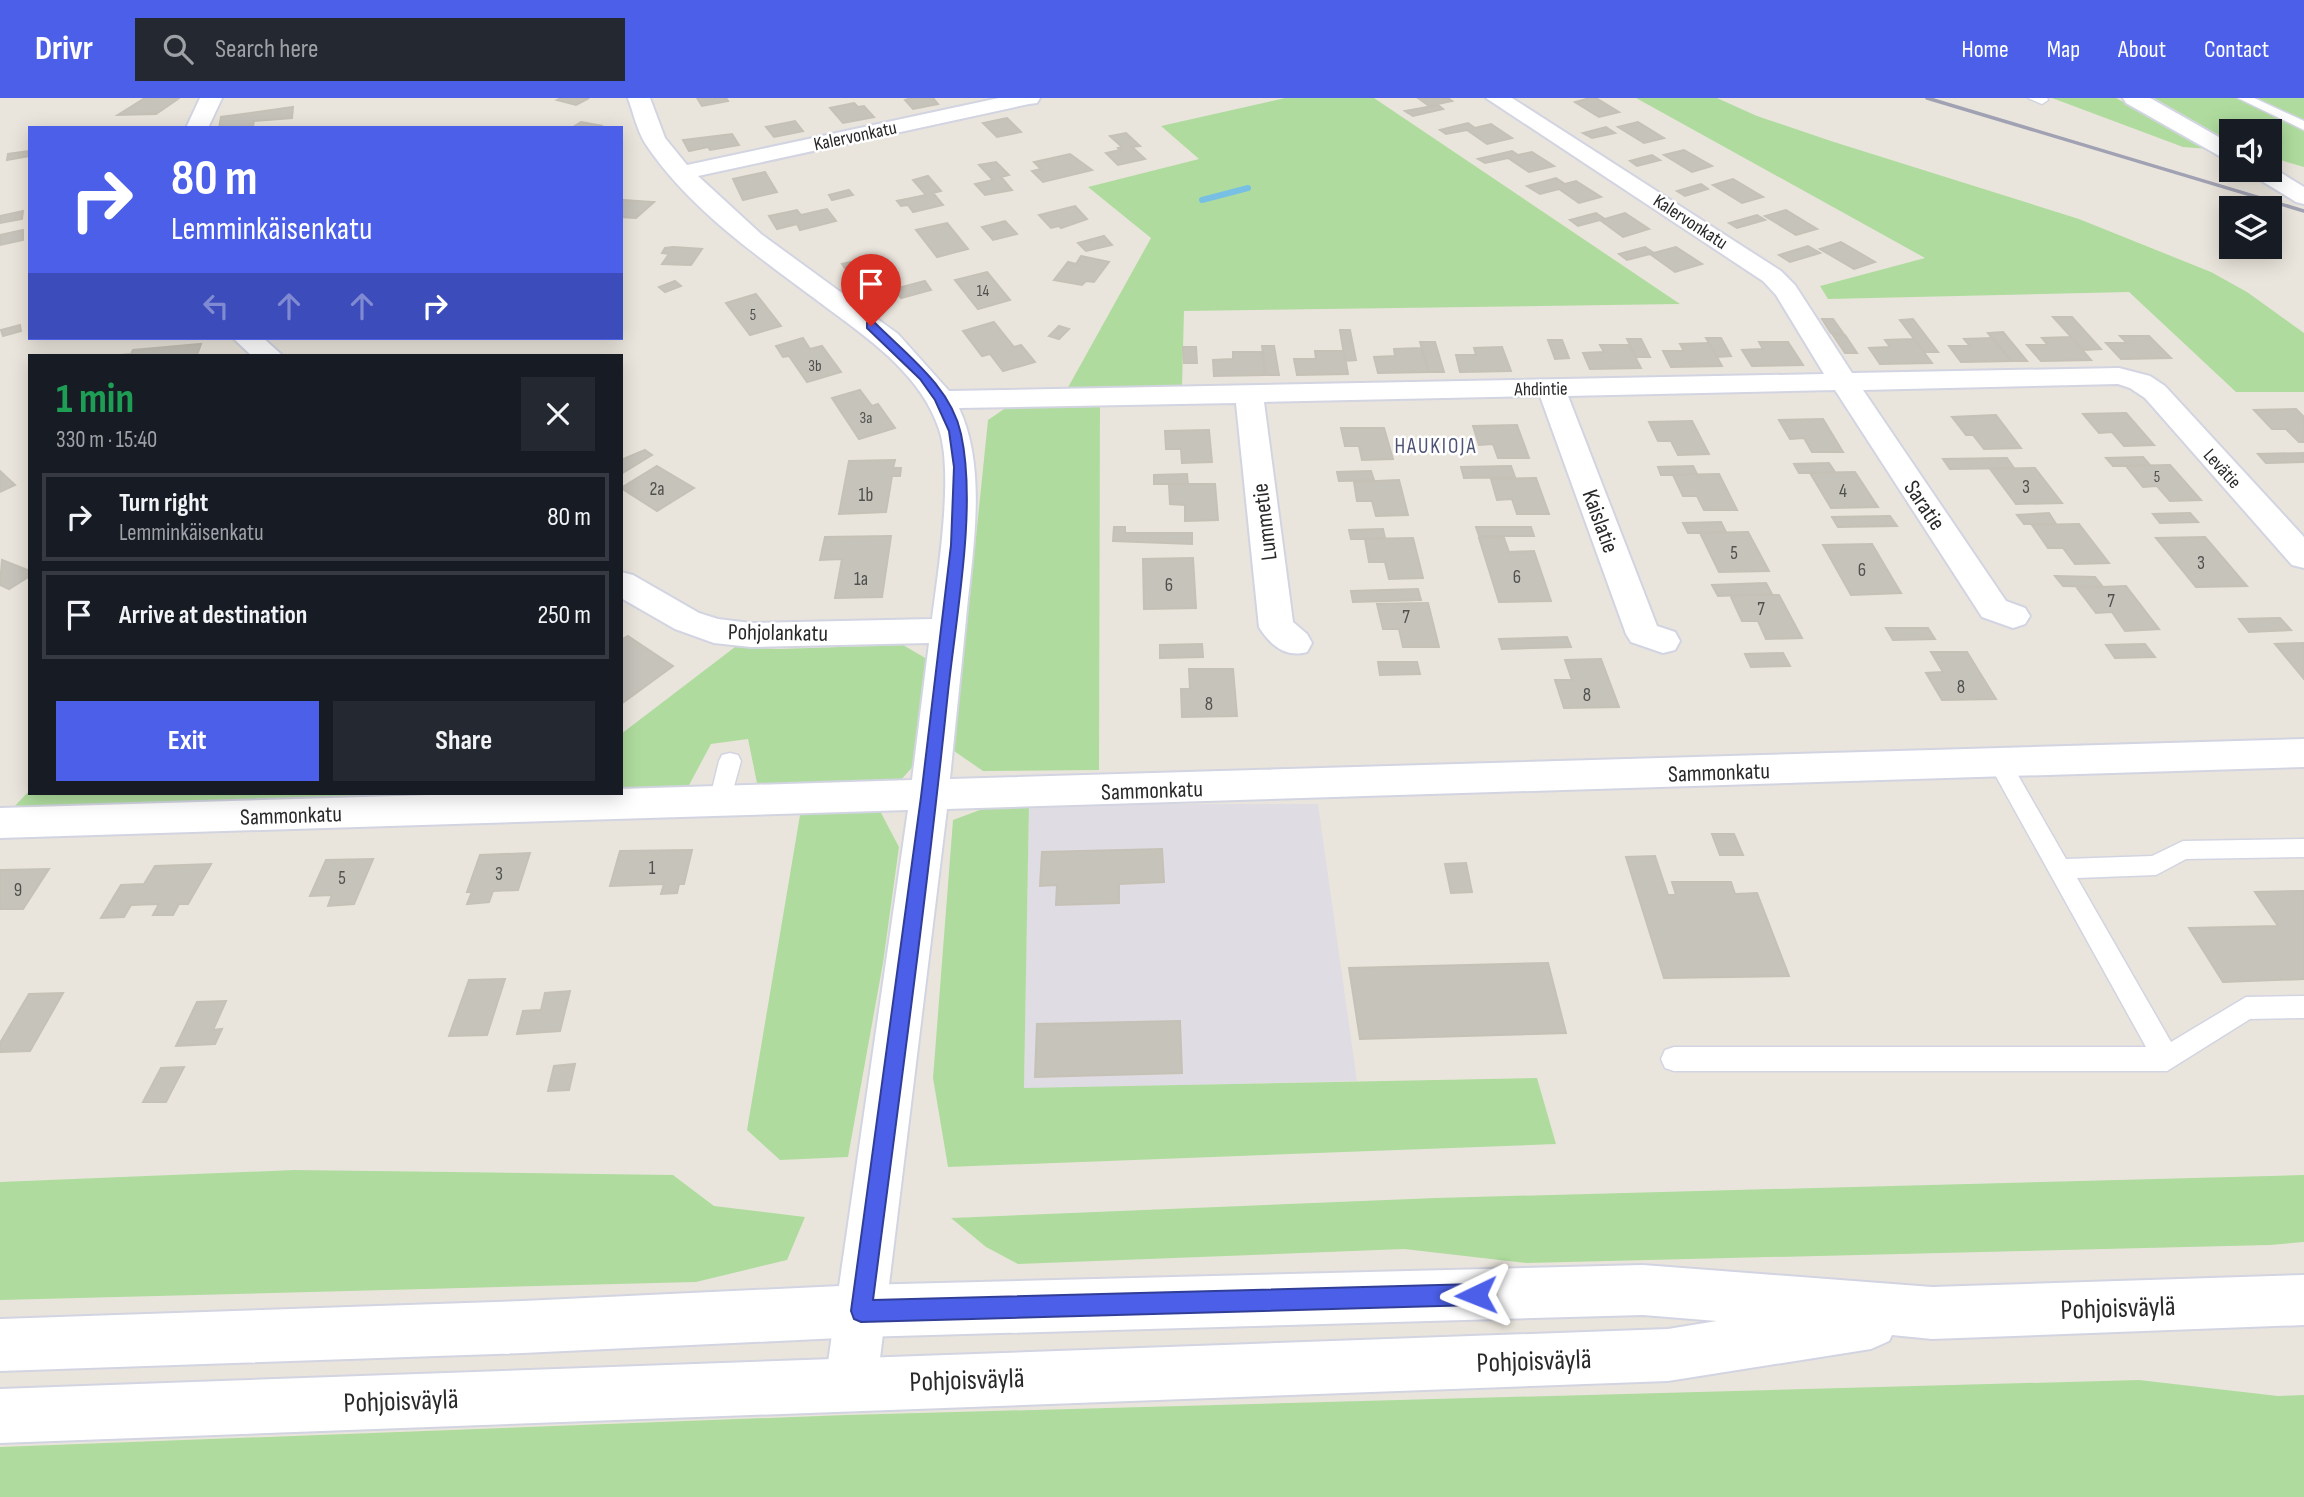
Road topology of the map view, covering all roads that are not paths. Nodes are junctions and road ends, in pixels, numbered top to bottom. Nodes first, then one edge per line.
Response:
1 (211, 98) edge
2 (639, 98) edge
3 (1029, 98) edge
4 (1497, 98) edge
5 (2134, 98) edge
6 (2244, 98) edge
7 (198, 126) edge
8 (2304, 126) edge
9 (2219, 146) edge
10 (682, 173) junction
11 (2280, 182) edge
12 (2304, 197) edge
13 (249, 340) edge
14 (267, 354) edge
15 (2140, 382) joint
16 (1847, 383) junction
17 (1551, 388) junction
18 (1249, 394) junction
19 (941, 400) junction
20 (2304, 557) edge
21 (623, 584) edge
22 (2013, 616) dead end
23 (947, 631) junction
24 (1663, 641) dead end
25 (1294, 643) dead end
26 (2304, 753) edge
27 (730, 761) dead end
28 (1999, 762) junction
29 (929, 797) junction
30 (720, 802) junction
31 (0, 823) edge
32 (2304, 848) edge
33 (2059, 869) junction
34 (2304, 1007) edge
35 (1674, 1059) dead end
36 (2167, 1059) junction
37 (2304, 1300) edge
38 (861, 1311) junction
39 (1932, 1313) junction
40 (0, 1345) edge
41 (851, 1383) junction
42 (0, 1416) edge

1 - 7 street
2 - 10 street
3 - 10 street, Kalervonkatu
4 - 16 street, Kalervonkatu
5 - 9 street
6 - 8 lane
10 - 19 street
11 - 12 street
13 - 14 street
15 - 16 street, Ahdintie
15 - 20 street, Levätie
16 - 17 street, Ahdintie
16 - 22 street, Saratie
17 - 18 street, Ahdintie
17 - 24 street, Kaislatie
18 - 19 street, Ahdintie
18 - 25 street, Lummetie
19 - 23 street
21 - 23 street, Pohjolankatu
23 - 29 street
26 - 28 street, Sammonkatu
27 - 30 lane
28 - 29 street, Sammonkatu
28 - 33 lane
29 - 30 street, Sammonkatu
29 - 38 street
30 - 31 street, Sammonkatu
32 - 33 lane
33 - 36 lane
34 - 36 lane
35 - 36 lane
37 - 39 street, Pohjoisväylä
38 - 39 street, Pohjoisväylä
38 - 40 street, Pohjoisväylä
38 - 41 street
39 - 41 street, Pohjoisväylä
41 - 42 street, Pohjoisväylä

